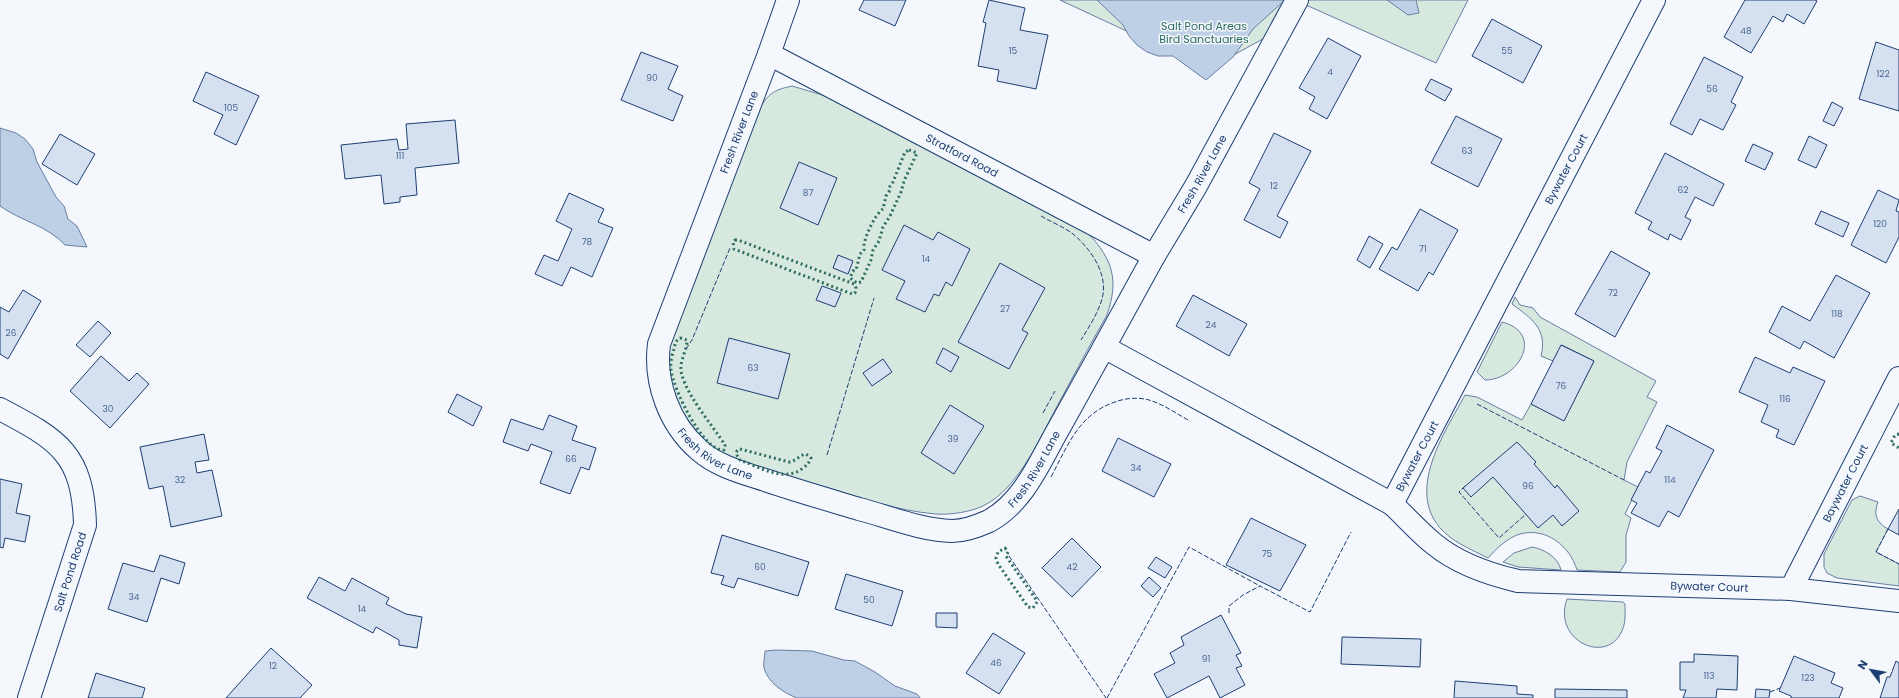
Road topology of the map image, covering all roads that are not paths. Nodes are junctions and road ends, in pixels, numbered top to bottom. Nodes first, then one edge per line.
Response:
1 (788, 0) edge
2 (1297, 0) edge
3 (1654, 0) edge
4 (769, 54) junction
5 (1154, 256) junction
6 (1104, 347) junction
7 (1899, 378) edge
8 (0, 409) edge
9 (1392, 504) junction
10 (1791, 589) junction
11 (1899, 601) edge
12 (29, 698) edge

1 - 4 street, Fresh River Lane
2 - 5 street, Fresh River Lane
3 - 9 street, Bywater Court
4 - 5 street, Stratford Road
4 - 6 street, Fresh River Lane
5 - 6 street, Fresh River Lane
6 - 9 street
7 - 10 street, Baywater Court
8 - 12 street, Salt Pond Road
9 - 10 street, Bywater Court
10 - 11 street, Bywater Court

